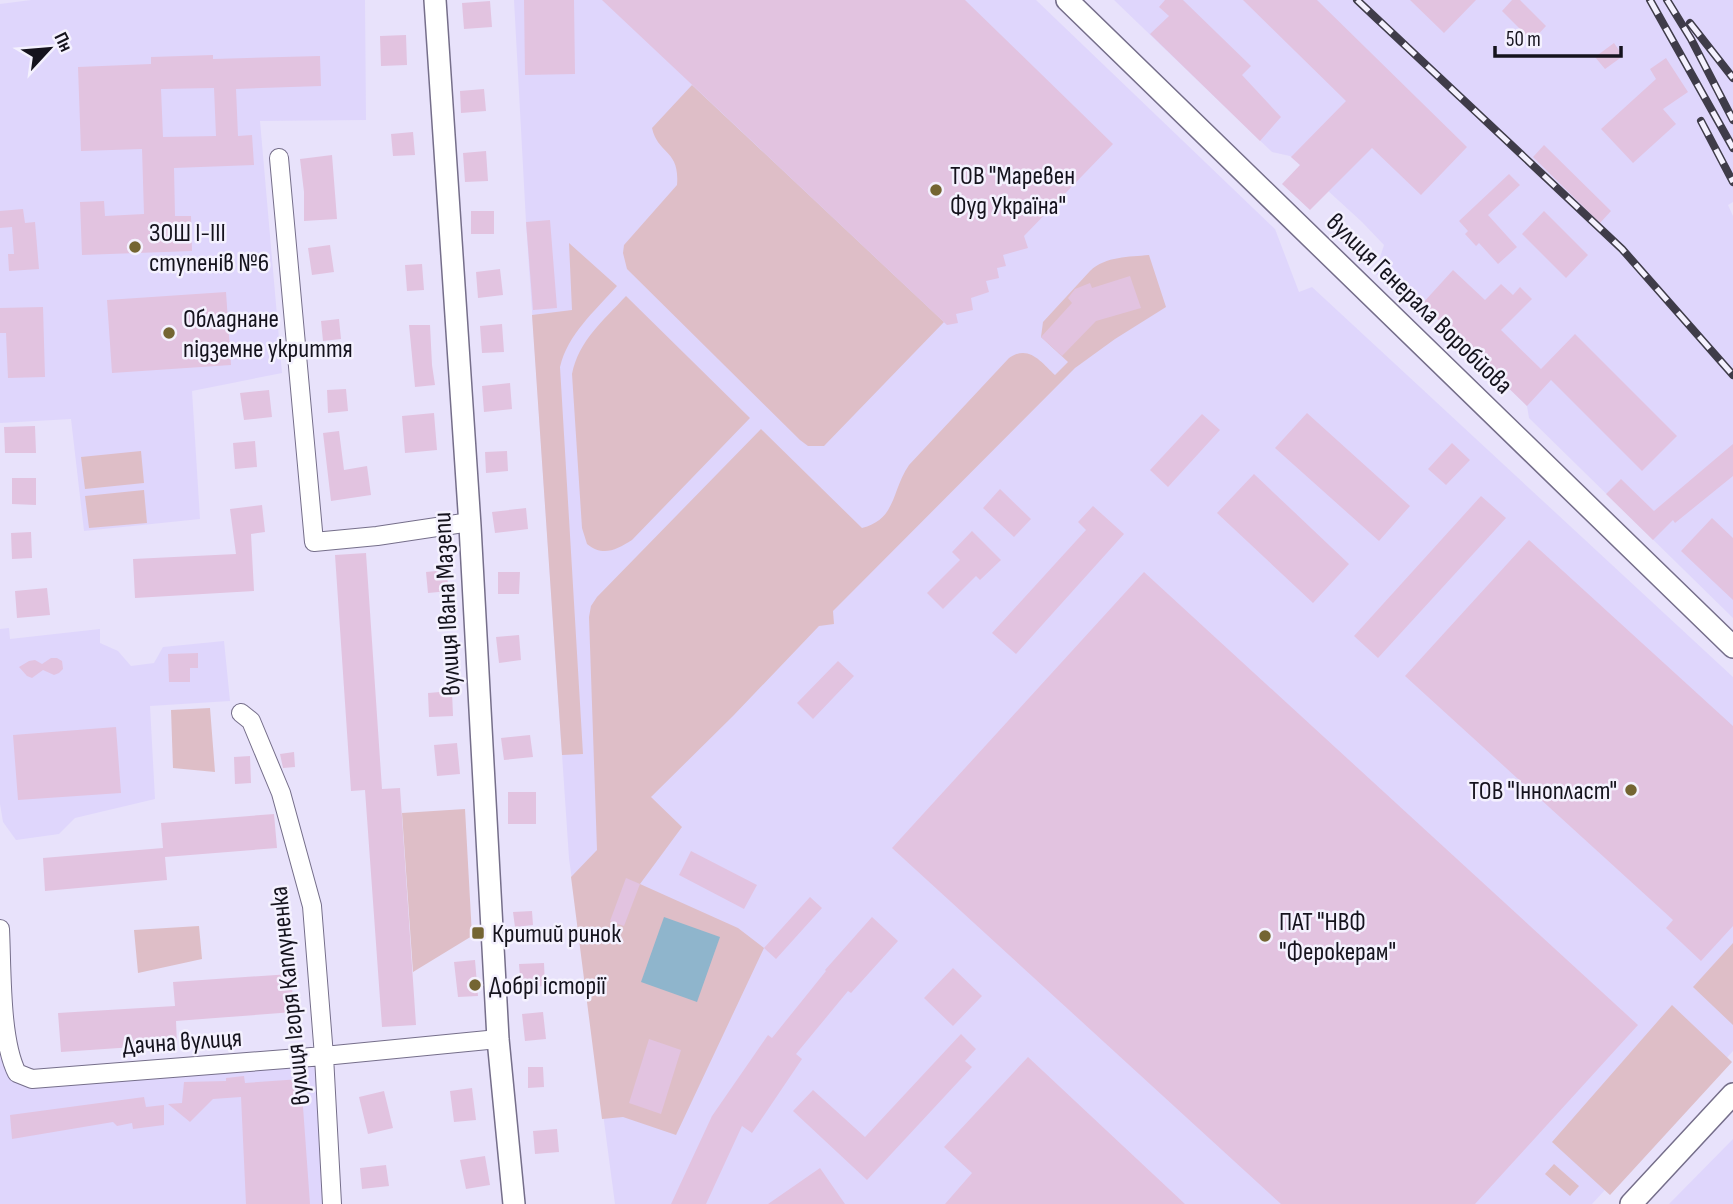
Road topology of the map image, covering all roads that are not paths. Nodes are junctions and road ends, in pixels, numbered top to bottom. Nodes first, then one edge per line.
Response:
1 (435, 0) edge
2 (1067, 0) edge
3 (279, 158) dead end
4 (470, 522) junction
5 (1733, 647) edge
6 (241, 713) dead end
7 (0, 929) edge
8 (498, 1040) junction
9 (324, 1056) junction
10 (1733, 1094) edge
11 (332, 1204) edge
12 (514, 1204) edge
13 (1631, 1204) edge

1 - 4 street, вулиця Івана Мазепи
2 - 5 street, вулиця Генерала Воробйова
3 - 4 street
4 - 8 street, вулиця Івана Мазепи
6 - 9 street, вулиця Ігоря Каплуненка
7 - 9 street, Дачна вулиця
8 - 9 street, Дачна вулиця
8 - 12 street, вулиця Івана Мазепи
9 - 11 street, вулиця Ігоря Каплуненка
10 - 13 street

